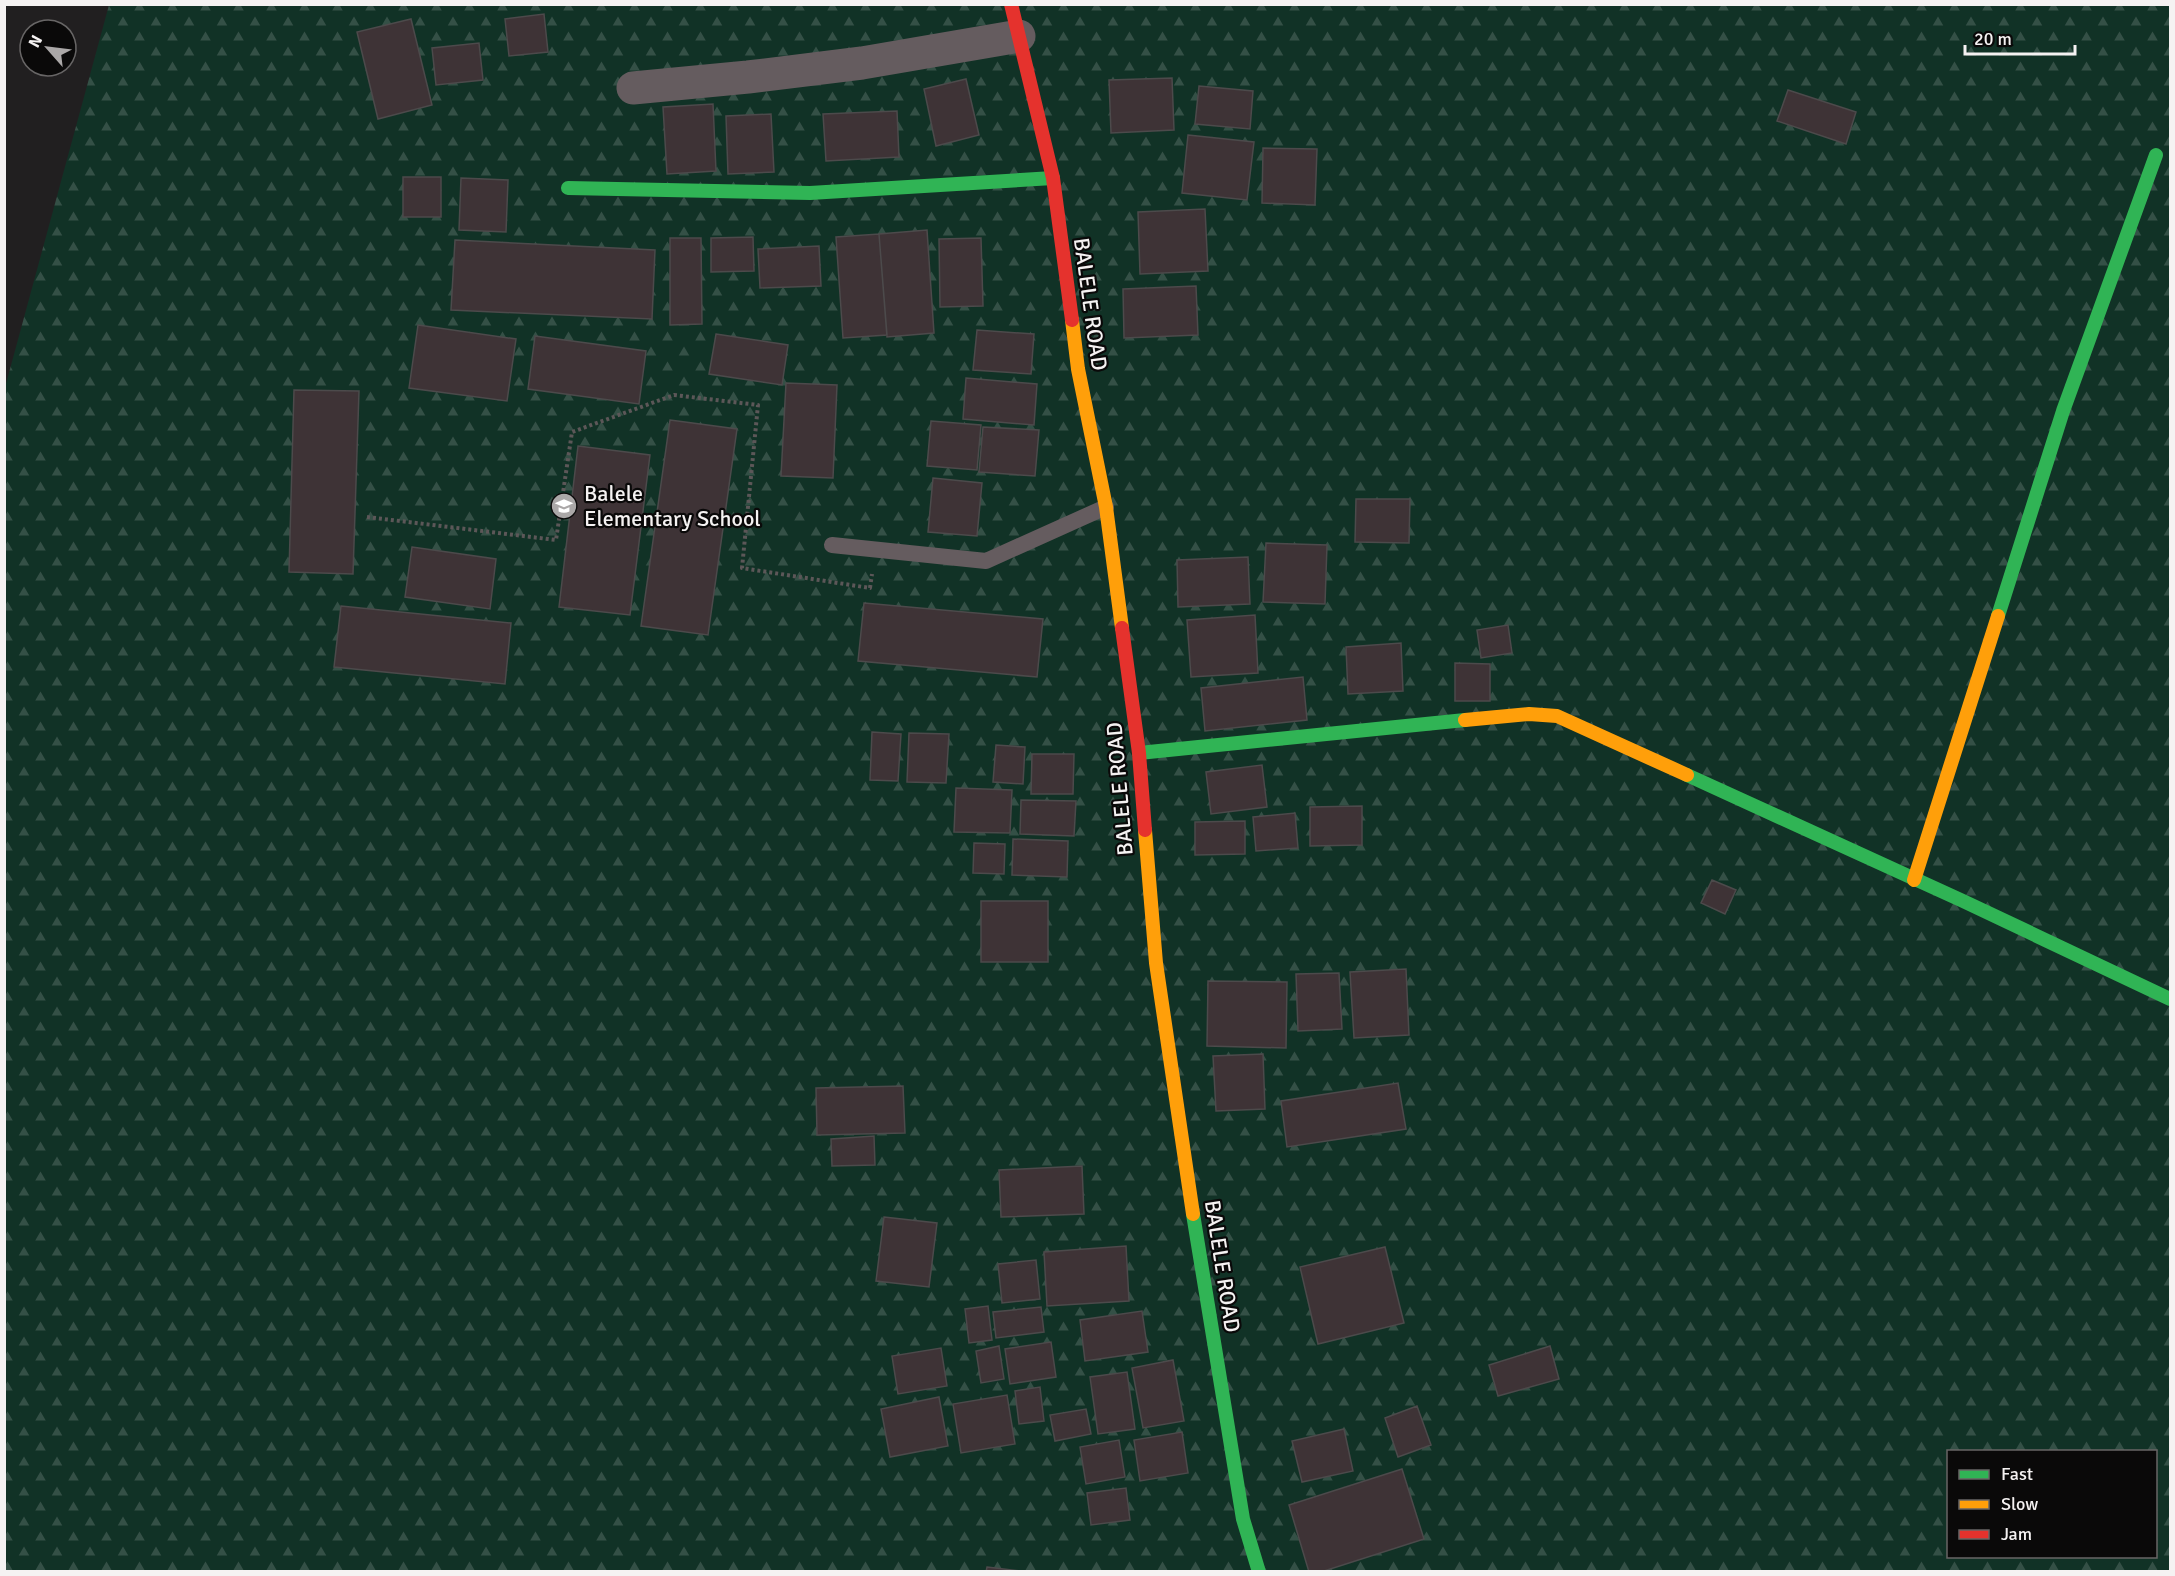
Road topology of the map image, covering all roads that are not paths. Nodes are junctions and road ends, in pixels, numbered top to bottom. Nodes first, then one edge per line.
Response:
1 (1011, 4) edge
2 (1018, 36) junction
3 (633, 88) dead end
4 (2156, 155) dead end
5 (1053, 178) junction
6 (568, 188) dead end
7 (1106, 507) junction
8 (832, 545) dead end
9 (1139, 753) junction
10 (1914, 879) junction
11 (2170, 999) edge
12 (1259, 1572) edge

1 - 2 street, BALELE ROAD
2 - 3 street
2 - 5 street, BALELE ROAD
4 - 10 street
5 - 6 street
5 - 7 street, BALELE ROAD
7 - 8 lane
7 - 9 street, BALELE ROAD
9 - 10 street
9 - 12 street, BALELE ROAD
10 - 11 street

